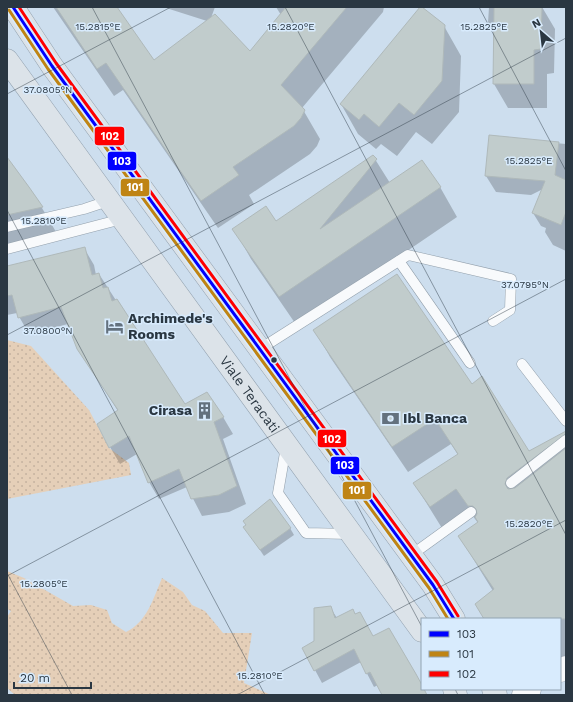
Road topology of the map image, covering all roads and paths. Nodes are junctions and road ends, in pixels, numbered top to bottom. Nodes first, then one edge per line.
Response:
1 (13, 7) edge
2 (7, 60) edge
3 (108, 201) junction
4 (122, 219) junction
5 (7, 227) edge
6 (7, 249) edge
7 (399, 261) junction
8 (493, 321) dead end
9 (260, 349) junction
10 (470, 363) dead end
11 (522, 364) dead end
12 (566, 421) edge
13 (566, 440) edge
14 (287, 445) junction
15 (511, 483) dead end
16 (471, 512) dead end
17 (352, 534) junction
18 (410, 556) junction
19 (453, 618) edge
20 (421, 630) edge

1 - 9 main road
2 - 3 main road, Viale Teracati
3 - 4 main road, Viale Teracati
3 - 5 lane
4 - 6 lane
4 - 14 main road, Viale Teracati
7 - 8 lane
7 - 9 lane
7 - 10 lane
9 - 18 main road
11 - 12 lane
13 - 15 lane
14 - 17 main road, Viale Teracati
14 - 17 lane
16 - 18 lane
17 - 20 main road, Viale Teracati
18 - 19 main road

